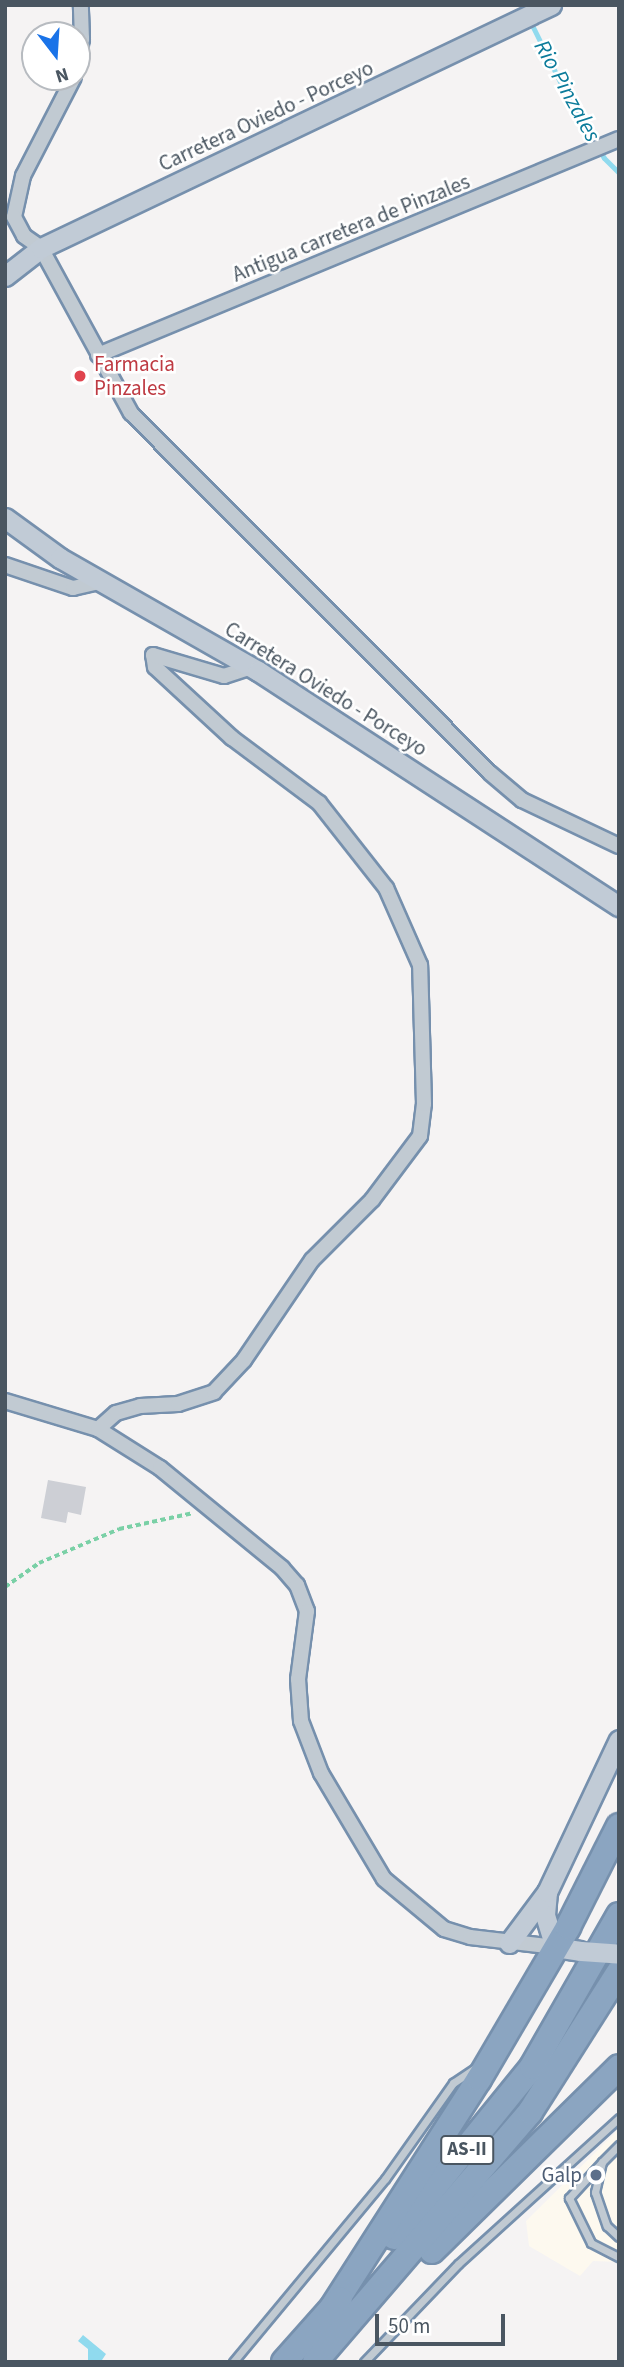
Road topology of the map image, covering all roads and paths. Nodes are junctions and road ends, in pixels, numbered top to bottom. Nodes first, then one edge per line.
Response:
1 (548, 7) edge
2 (67, 91) edge
3 (619, 139) edge
4 (10, 220) edge
5 (41, 248) junction
6 (5, 276) edge
7 (98, 355) junction
8 (5, 518) edge
9 (5, 565) edge
10 (100, 582) junction
11 (251, 667) junction
12 (619, 846) edge
13 (619, 906) edge
14 (5, 1401) edge
15 (98, 1429) junction
16 (203, 1504) junction
17 (5, 1587) edge
18 (619, 1741) edge
19 (619, 1826) edge
20 (547, 1892) junction
21 (619, 1915) edge
22 (509, 1943) junction
23 (555, 1947) junction
24 (619, 1954) edge
25 (619, 1972) edge
26 (493, 2055) junction
27 (619, 2067) edge
28 (619, 2118) edge
29 (619, 2146) edge
30 (602, 2162) junction
31 (619, 2237) edge
32 (619, 2257) edge
33 (330, 2311) junction
34 (233, 2362) edge
35 (284, 2362) edge
36 (317, 2362) edge
37 (364, 2362) edge

1 - 5 main road, Carretera Oviedo - Porceyo
2 - 4 street
3 - 7 street, Antigua carretera de Pinzales
4 - 5 street
5 - 6 main road, Carretera Oviedo - Porceyo
5 - 7 street
7 - 12 street
8 - 10 main road, Carretera Oviedo - Porceyo
9 - 10 street
10 - 11 main road, Carretera Oviedo - Porceyo
11 - 13 main road, Carretera Oviedo - Porceyo
11 - 15 street
14 - 15 street
15 - 16 street
16 - 17 path
16 - 22 street
18 - 20 main road
19 - 23 highway
20 - 22 main road
20 - 23 main road
21 - 33 highway, AS-II
22 - 23 street
23 - 24 main road, bridge
23 - 26 highway
25 - 36 highway, AS-II
26 - 33 highway
26 - 34 lane
27 - 36 highway
28 - 37 lane
29 - 30 lane
30 - 31 lane
30 - 32 lane
33 - 35 highway, AS-II

